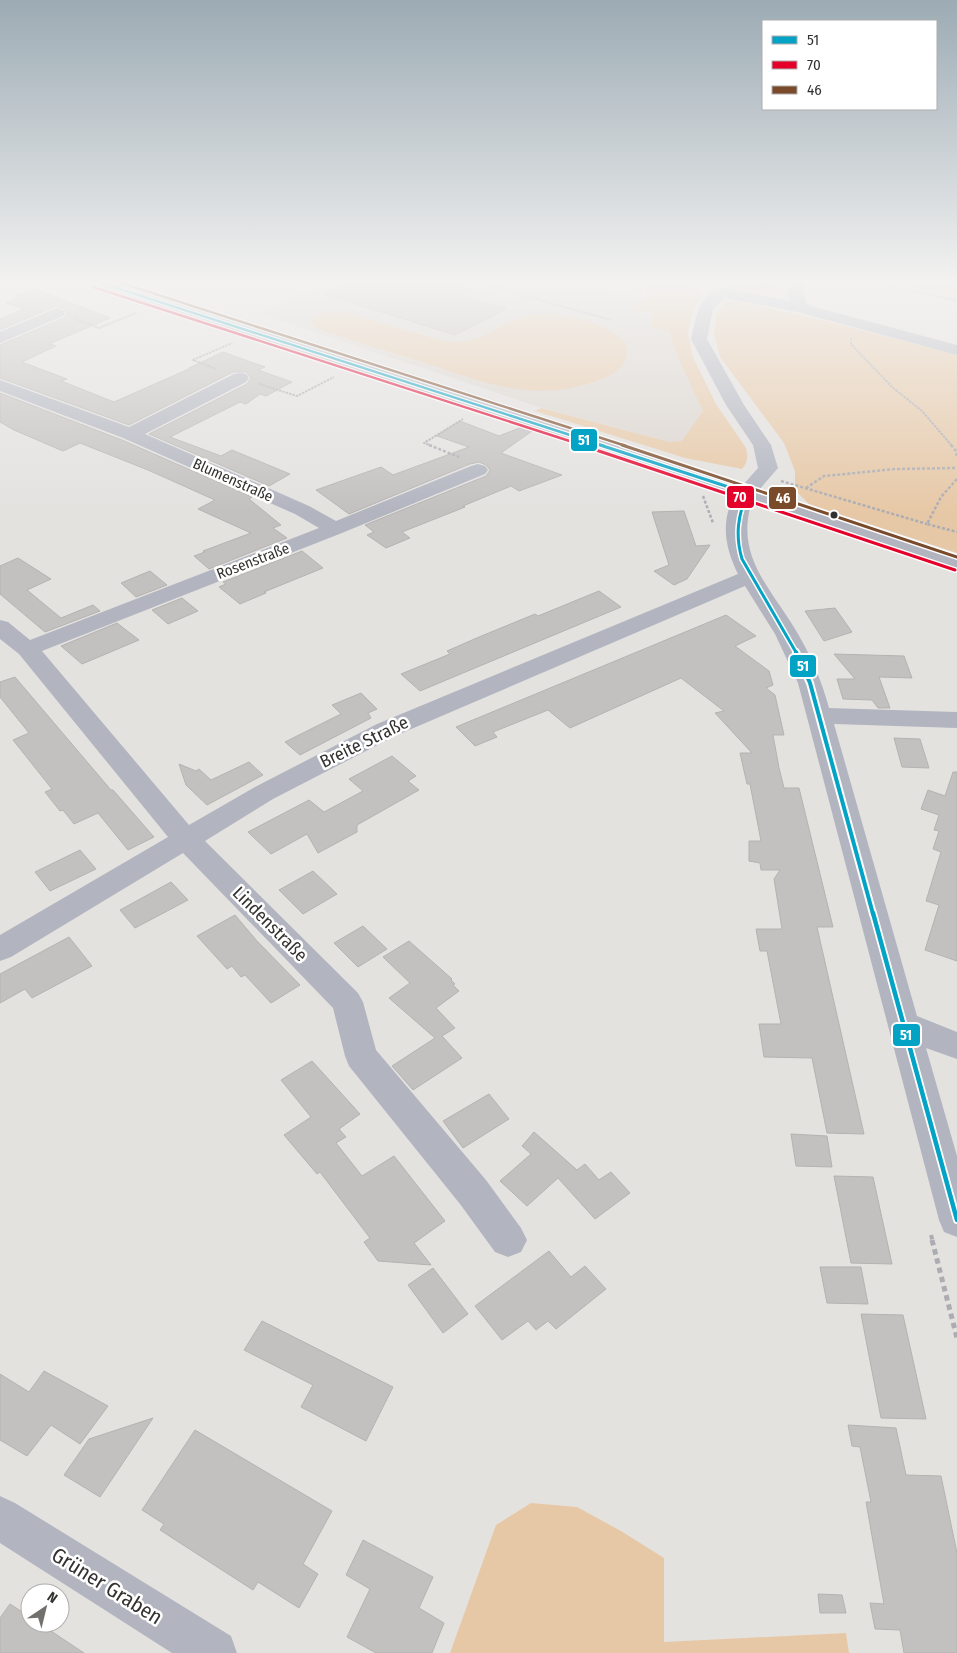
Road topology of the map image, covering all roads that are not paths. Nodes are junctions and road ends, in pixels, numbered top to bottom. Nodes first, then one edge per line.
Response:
1 (329, 358) edge
2 (709, 358) edge
3 (240, 378) dead end
4 (0, 384) edge
5 (130, 434) junction
6 (478, 470) road end
7 (755, 484) junction
8 (334, 529) junction
9 (957, 564) edge
10 (749, 577) junction
11 (0, 627) edge
12 (27, 649) junction
13 (818, 716) junction
14 (957, 720) edge
15 (185, 838) junction
16 (0, 949) edge
17 (902, 1024) junction
18 (957, 1046) edge
19 (957, 1220) edge
20 (508, 1240) dead end
21 (0, 1518) edge
22 (214, 1653) edge

1 - 7 street
2 - 7 street
3 - 5 street
4 - 5 street, Blumenstraße
5 - 8 street, Blumenstraße
6 - 8 street, Rosenstraße
7 - 9 street
7 - 10 street
8 - 12 street, Rosenstraße
10 - 13 street
10 - 15 street, Breite Straße
11 - 12 street, Lindenstraße
12 - 15 street, Lindenstraße
13 - 14 street
13 - 17 street
15 - 16 street, Breite Straße
15 - 20 street, Lindenstraße
17 - 18 street
17 - 19 street
21 - 22 street, Grüner Graben

